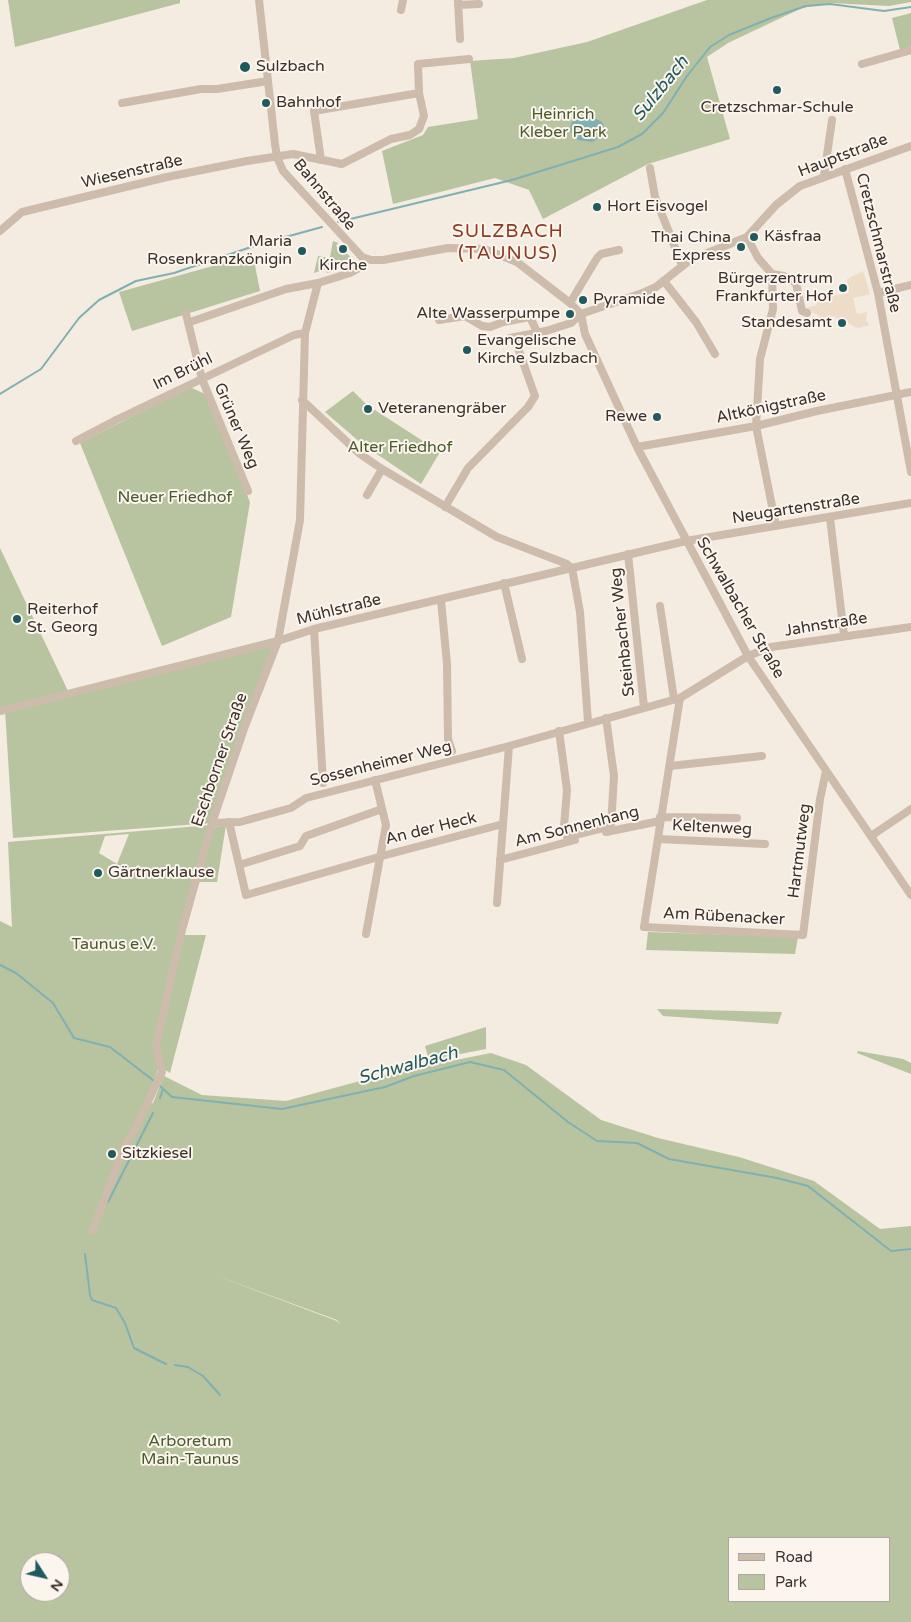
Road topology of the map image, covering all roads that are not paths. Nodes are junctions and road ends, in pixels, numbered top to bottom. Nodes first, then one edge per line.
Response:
1 (259, 0) edge
2 (403, 0) edge
3 (458, 2) edge
4 (479, 4) dead end
5 (401, 10) dead end
6 (460, 39) dead end
7 (911, 50) edge
8 (469, 59) dead end
9 (862, 64) dead end
10 (268, 81) junction
11 (419, 93) junction
12 (122, 103) dead end
13 (832, 120) dead end
14 (911, 146) edge
15 (277, 157) junction
16 (321, 160) junction
17 (650, 168) dead end
18 (845, 169) junction
19 (824, 176) junction
20 (0, 231) edge
21 (746, 237) junction
22 (619, 250) dead end
23 (366, 259) junction
24 (682, 266) junction
25 (772, 274) junction
26 (664, 281) junction
27 (318, 283) junction
28 (911, 285) edge
29 (878, 293) junction
30 (570, 303) junction
31 (807, 313) dead end
32 (186, 314) dead end
33 (581, 314) junction
34 (439, 320) dead end
35 (190, 322) junction
36 (537, 332) junction
37 (305, 333) junction
38 (715, 354) dead end
39 (202, 378) junction
40 (911, 392) edge
41 (898, 395) junction
42 (302, 400) junction
43 (756, 426) junction
44 (76, 441) dead end
45 (637, 447) junction
46 (382, 469) junction
47 (911, 472) edge
48 (248, 491) dead end
49 (367, 495) dead end
50 (911, 503) edge
51 (445, 507) junction
52 (830, 518) junction
53 (776, 526) junction
54 (686, 541) junction
55 (628, 554) junction
56 (572, 568) junction
57 (504, 583) junction
58 (441, 600) junction
59 (660, 606) dead end
60 (911, 626) edge
61 (314, 629) junction
62 (844, 635) junction
63 (278, 641) junction
64 (748, 656) junction
65 (522, 659) dead end
66 (677, 699) junction
67 (644, 707) junction
68 (0, 711) edge
69 (606, 718) junction
70 (588, 722) junction
71 (559, 731) junction
72 (509, 746) junction
73 (452, 751) dead end
74 (762, 756) dead end
75 (670, 766) junction
76 (826, 772) junction
77 (375, 780) junction
78 (323, 783) dead end
79 (382, 809) junction
80 (911, 809) edge
81 (737, 818) dead end
82 (660, 819) junction
83 (229, 822) junction
84 (212, 823) junction
85 (503, 824) junction
86 (871, 836) junction
87 (658, 839) junction
88 (765, 844) dead end
89 (382, 856) junction
90 (500, 860) junction
91 (239, 865) junction
92 (911, 894) edge
93 (496, 903) dead end
94 (644, 927) joint
95 (366, 934) dead end
96 (803, 935) joint
97 (92, 1231) dead end

1 - 10 street, Bahnstraße
2 - 5 street
3 - 4 street
3 - 6 street
7 - 9 street
8 - 11 street, Wiesenstraße
10 - 12 street
10 - 15 street, Bahnstraße
11 - 16 street, Wiesenstraße
11 - 16 street
13 - 19 street
14 - 18 street, Hauptstraße
15 - 16 street, Wiesenstraße
15 - 20 street, Wiesenstraße
15 - 23 street, Bahnstraße
17 - 24 street
18 - 19 street, Hauptstraße
18 - 29 street, Cretzschmarstraße
19 - 21 street, Hauptstraße
21 - 24 street, Hauptstraße
21 - 25 street
22 - 30 street
23 - 27 street
23 - 30 street
24 - 26 street, Hauptstraße
25 - 31 street
25 - 43 street
26 - 33 street, Hauptstraße
26 - 38 street
27 - 35 street
27 - 37 street, Eschborner Straße
28 - 29 street
29 - 41 street, Cretzschmarstraße
30 - 33 street
32 - 35 street, Grüner Weg
33 - 36 street, Hauptstraße
33 - 45 street, Schwalbacher Straße
34 - 36 street
35 - 39 street, Grüner Weg
36 - 51 street, Hauptstraße
37 - 39 street, Im Brühl
37 - 42 street, Eschborner Straße
39 - 44 street, Im Brühl
39 - 48 street, Grüner Weg
40 - 41 street, Altkönigstraße
41 - 43 street, Altkönigstraße
41 - 47 street, Cretzschmarstraße
42 - 46 street
42 - 63 street, Eschborner Straße
43 - 45 street, Altkönigstraße
43 - 53 street
45 - 54 street, Schwalbacher Straße
46 - 49 street
46 - 51 street
50 - 52 street, Neugartenstraße
51 - 56 street
52 - 53 street, Neugartenstraße
52 - 62 street
53 - 54 street, Neugartenstraße
54 - 55 street, Mühlstraße
54 - 64 street, Schwalbacher Straße
55 - 56 street, Mühlstraße
55 - 67 street, Steinbacher Weg
56 - 57 street, Mühlstraße
56 - 70 street
57 - 58 street, Mühlstraße
57 - 65 street
58 - 61 street, Mühlstraße
58 - 73 street
59 - 66 street
60 - 62 street, Jahnstraße
61 - 63 street, Mühlstraße
61 - 78 street
62 - 64 street, Jahnstraße
63 - 68 street, Mühlstraße
63 - 84 street, Eschborner Straße
64 - 66 street, Sossenheimer Weg
64 - 76 street, Schwalbacher Straße
66 - 67 street, Sossenheimer Weg
66 - 75 street, Keltenweg
67 - 69 street, Sossenheimer Weg
69 - 70 street, Sossenheimer Weg
69 - 71 street
70 - 71 street, Sossenheimer Weg
71 - 72 street, Sossenheimer Weg
72 - 77 street, Sossenheimer Weg
72 - 85 street
74 - 75 street
75 - 82 street, Keltenweg
76 - 86 street, Schwalbacher Straße
76 - 96 street, Hartmutweg
77 - 79 street, An der Heck
77 - 83 street, Sossenheimer Weg
79 - 89 street, An der Heck
79 - 91 street
80 - 86 street
81 - 82 street, Keltenweg
82 - 87 street, Keltenweg
82 - 90 street, Am Sonnenhang
83 - 84 street, Sossenheimer Weg
83 - 91 street
84 - 97 street, Eschborner Straße
85 - 89 street, An der Heck
85 - 90 street
86 - 92 street, Schwalbacher Straße
87 - 88 street, Keltenweg
87 - 94 street, Keltenweg
89 - 91 street
89 - 95 street
90 - 93 street
94 - 96 street, Am Rübenacker

